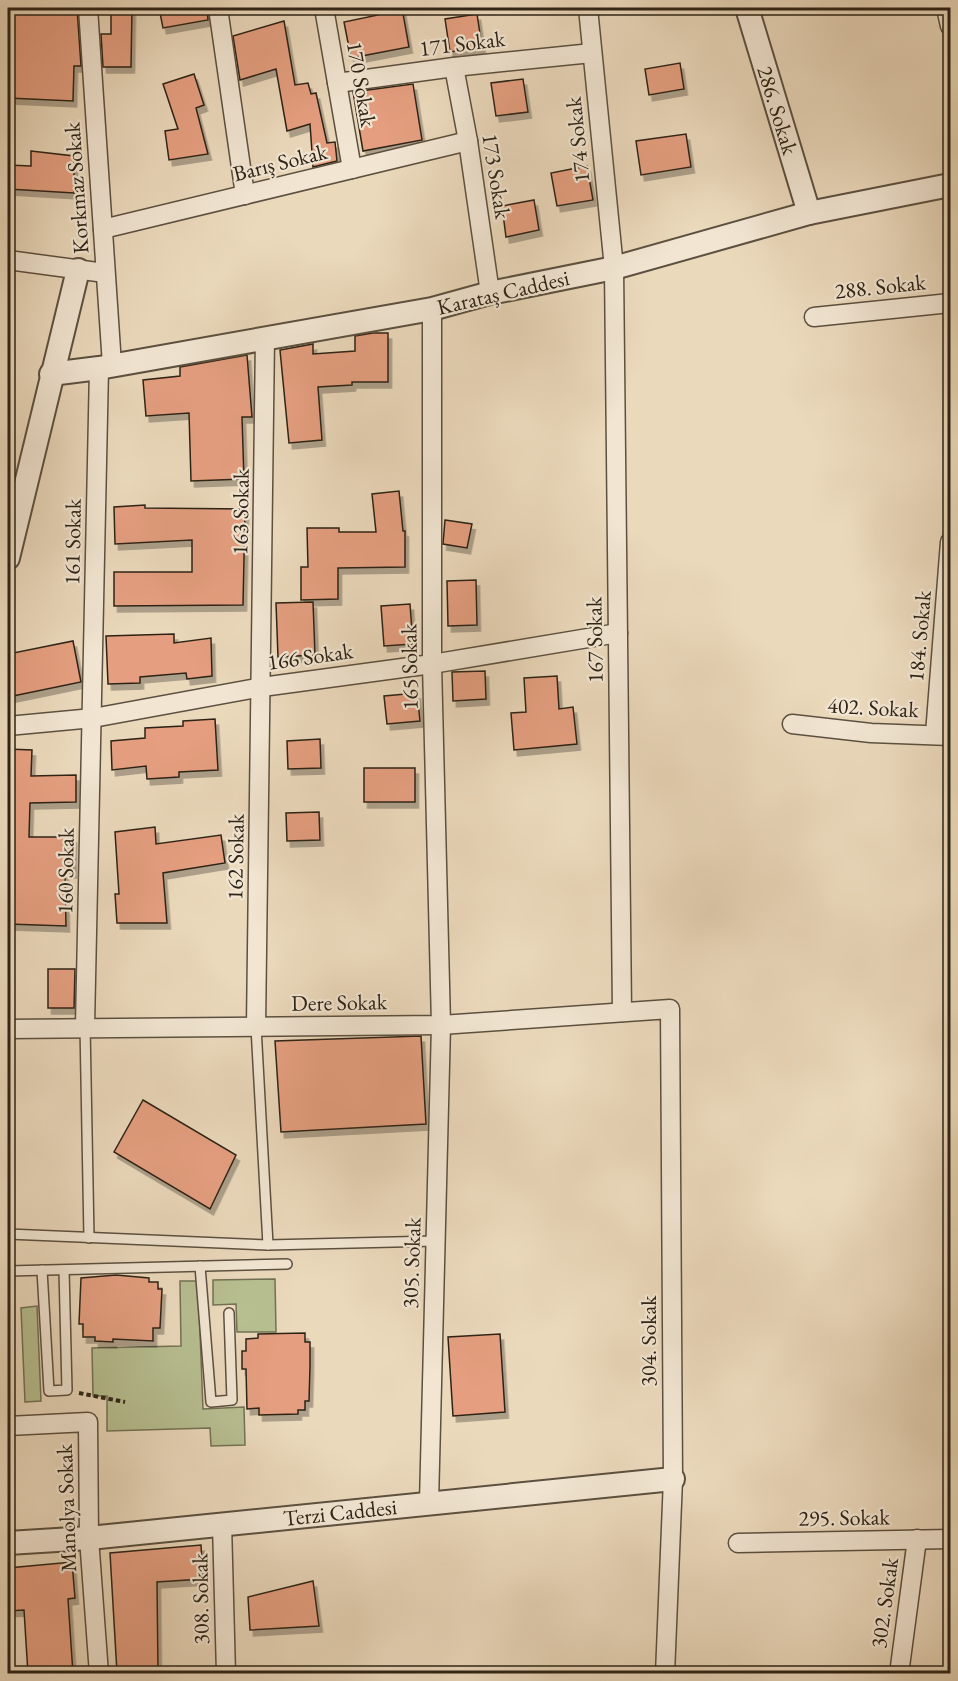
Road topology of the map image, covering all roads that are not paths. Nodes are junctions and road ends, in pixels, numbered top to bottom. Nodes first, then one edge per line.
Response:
1 (88, 8) edge
2 (218, 8) edge
3 (324, 8) edge
4 (588, 8) edge
5 (747, 8) edge
6 (946, 8) edge
7 (951, 26) edge
8 (592, 53) junction
9 (454, 67) junction
10 (337, 83) junction
11 (468, 141) junction
12 (352, 169) junction
13 (951, 185) edge
14 (245, 195) junction
15 (809, 213) junction
16 (103, 229) junction
17 (8, 260) edge
18 (614, 268) junction
19 (78, 270) junction
20 (105, 273) junction
21 (490, 292) junction
22 (951, 303) edge
23 (432, 309) junction
24 (814, 317) dead end
25 (266, 337) junction
26 (105, 367) junction
27 (51, 374) junction
28 (951, 542) edge
29 (8, 558) edge
30 (618, 633) junction
31 (432, 664) junction
32 (262, 687) junction
33 (93, 718) junction
34 (792, 724) dead end
35 (8, 726) edge
36 (943, 735) edge
37 (670, 1009) joint
38 (622, 1012) junction
39 (441, 1025) junction
40 (86, 1026) junction
41 (256, 1028) junction
42 (8, 1029) edge
43 (8, 1234) edge
44 (89, 1238) junction
45 (436, 1241) junction
46 (268, 1245) junction
47 (286, 1264) dead end
48 (200, 1266) junction
49 (42, 1270) junction
50 (64, 1270) junction
51 (8, 1271) edge
52 (229, 1313) dead end
53 (8, 1426) edge
54 (673, 1479) junction
55 (429, 1503) junction
56 (222, 1524) junction
57 (89, 1538) junction
58 (917, 1539) junction
59 (951, 1539) edge
60 (8, 1543) edge
61 (738, 1544) dead end
62 (99, 1674) edge
63 (226, 1674) edge
64 (665, 1674) edge
65 (899, 1674) edge

1 - 16 street, Korkmaz Sokak
2 - 14 street
3 - 10 street, 170 Sokak
4 - 8 street, 174 Sokak
5 - 15 street, 286. Sokak
6 - 7 street
8 - 9 street, 171 Sokak
8 - 18 street, 174 Sokak
9 - 10 street, 171 Sokak
9 - 11 street, 173 Sokak
10 - 12 street, 170 Sokak
11 - 12 street, Barış Sokak
11 - 21 street, 173 Sokak
12 - 14 street, Barış Sokak
13 - 15 street, Karataş Caddesi
14 - 16 street, Barış Sokak
15 - 18 street, Karataş Caddesi
16 - 20 street, Korkmaz Sokak
17 - 19 street
18 - 21 street, Karataş Caddesi
18 - 30 street, 167 Sokak
19 - 20 street
19 - 27 street
20 - 26 street, Korkmaz Sokak
21 - 23 street, Karataş Caddesi
22 - 24 street, 288. Sokak
23 - 25 street, Karataş Caddesi
23 - 31 street, 165 Sokak
25 - 26 street, Karataş Caddesi
25 - 32 street, 163 Sokak
26 - 27 street, Karataş Caddesi
26 - 33 street, 161 Sokak
27 - 29 street
28 - 36 street, 184. Sokak
30 - 31 street, 166 Sokak
30 - 38 street, 167 Sokak
31 - 32 street, 166 Sokak
31 - 39 street, 165 Sokak
32 - 33 street, 166 Sokak
32 - 41 street, 162 Sokak
33 - 35 street, 166 Sokak
33 - 40 street, 160 Sokak
34 - 36 street, 402. Sokak
37 - 38 street, Dere Sokak
37 - 54 street, 304. Sokak
38 - 39 street, Dere Sokak
39 - 41 street, Dere Sokak
39 - 45 street, 305. Sokak
40 - 41 street, Dere Sokak
40 - 42 street, Dere Sokak
40 - 44 lane
41 - 46 lane
43 - 44 lane
44 - 46 lane
45 - 46 lane
45 - 55 street, 305. Sokak
47 - 48 lane
48 - 50 lane
48 - 52 lane
49 - 50 lane
49 - 50 lane
49 - 51 lane
53 - 57 street, Manolya Sokak
54 - 55 street, Terzi Caddesi
54 - 64 street, 304. Sokak
55 - 56 street, Terzi Caddesi
56 - 57 street, Terzi Caddesi
56 - 63 street, 308. Sokak
57 - 60 street, Terzi Caddesi
57 - 62 street, Manolya Sokak
58 - 59 street, 295. Sokak
58 - 61 street, 295. Sokak
58 - 65 street, 302. Sokak

